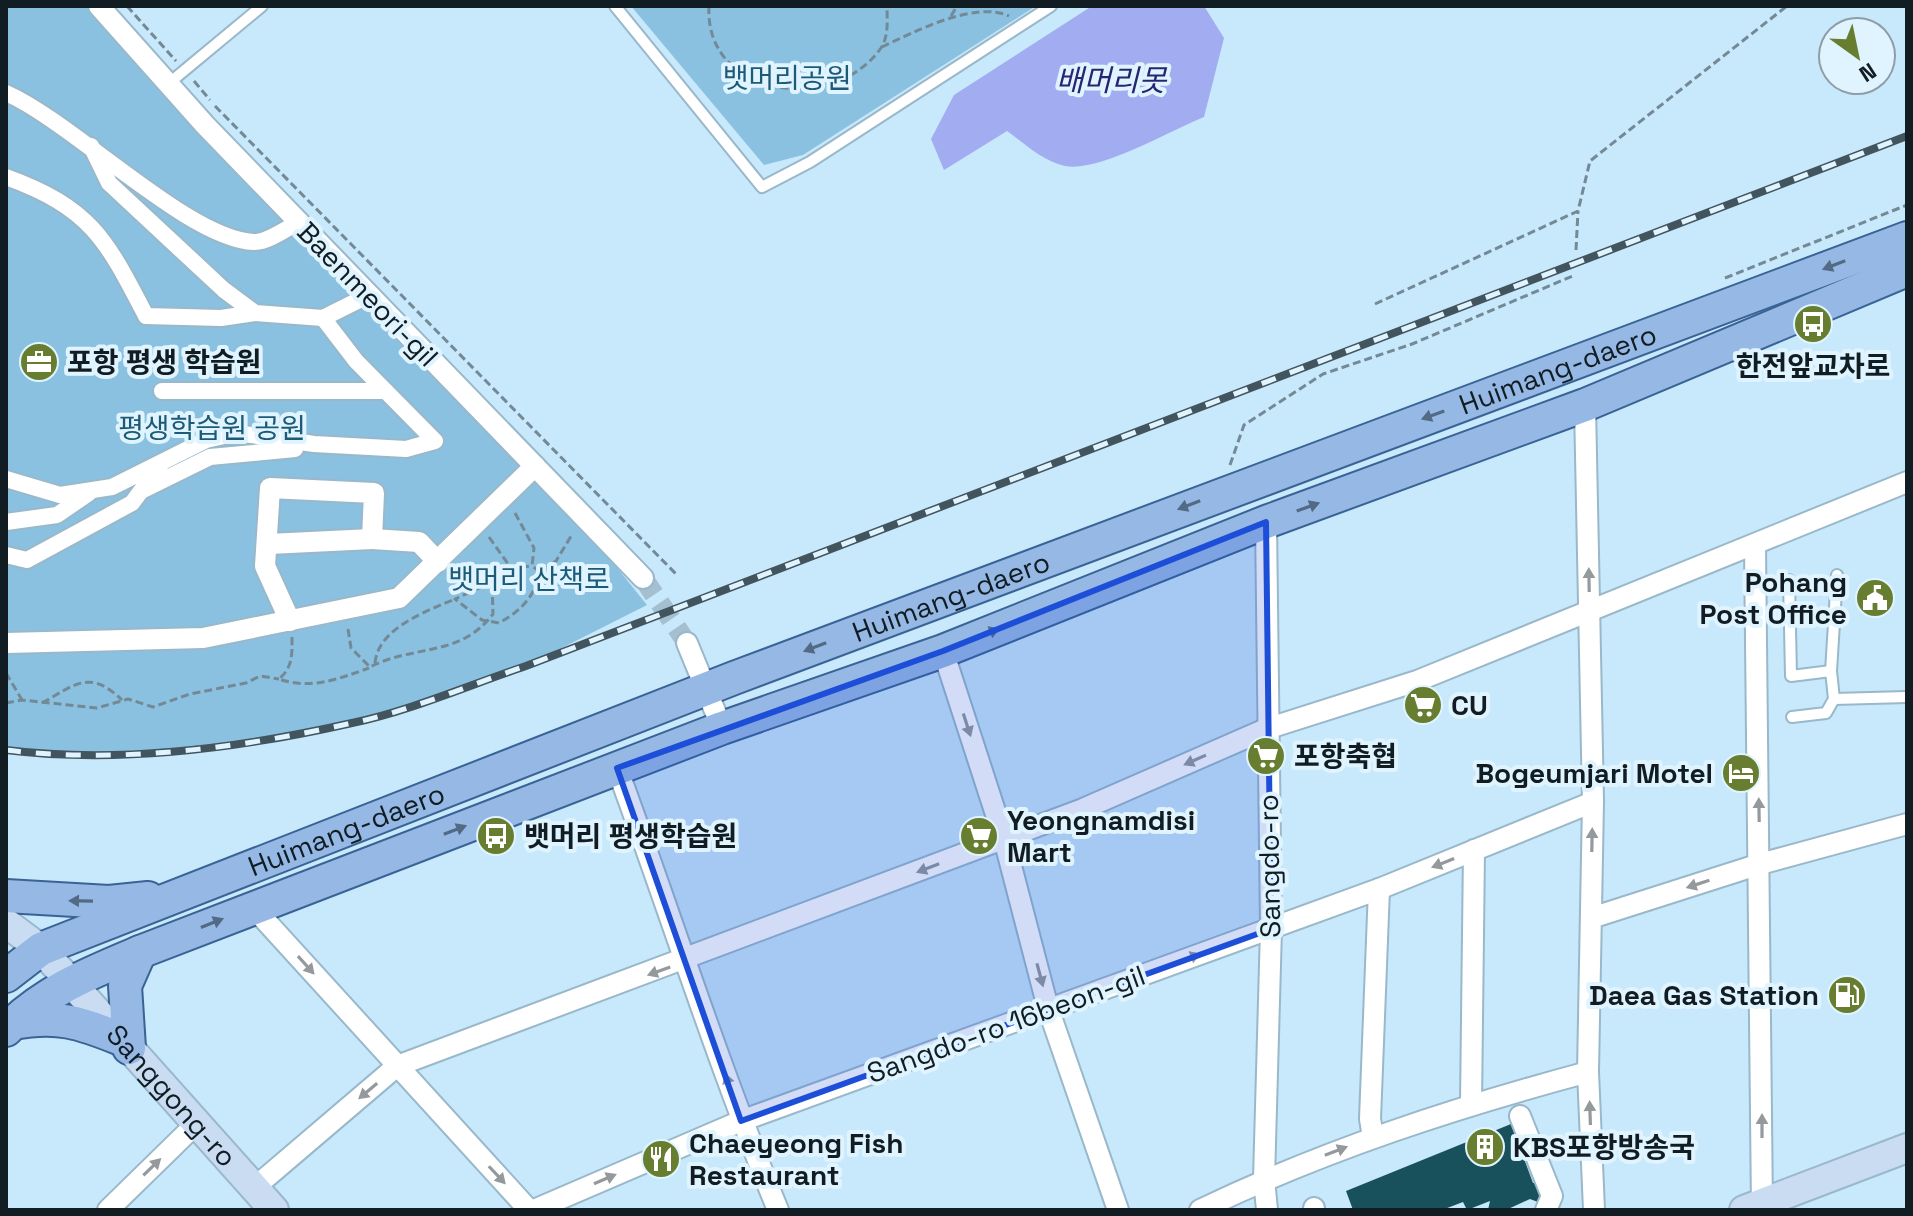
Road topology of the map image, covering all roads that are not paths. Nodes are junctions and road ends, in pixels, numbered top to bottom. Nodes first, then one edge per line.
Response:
1 (99, 6) edge
2 (262, 6) edge
3 (615, 6) edge
4 (1051, 6) edge
5 (168, 84) junction
6 (6, 93) edge
7 (91, 146) junction
8 (6, 177) edge
9 (299, 222) junction
10 (1907, 238) edge
11 (1907, 270) edge
12 (369, 295) junction
13 (255, 313) junction
14 (323, 318) junction
15 (162, 391) dead end
16 (385, 391) junction
17 (1585, 405) junction
18 (314, 444) junction
19 (162, 463) junction
20 (535, 466) junction
21 (6, 479) edge
22 (1907, 482) edge
23 (93, 490) junction
24 (141, 491) junction
25 (6, 522) edge
26 (1266, 522) junction
27 (372, 539) junction
28 (269, 544) junction
29 (1755, 546) junction
30 (6, 555) edge
31 (438, 562) junction
32 (1837, 575) dead end
33 (643, 578) tunnel mouth
34 (1789, 580) dead end
35 (1589, 613) junction
36 (290, 621) junction
37 (6, 643) edge
38 (687, 643) tunnel mouth
39 (943, 651) junction
40 (1831, 671) junction
41 (708, 688) junction
42 (1907, 697) edge
43 (1834, 699) junction
44 (1792, 717) dead end
45 (722, 728) junction
46 (1266, 729) junction
47 (617, 768) junction
48 (1593, 802) junction
49 (1907, 824) edge
50 (1004, 839) junction
51 (1474, 850) junction
52 (1760, 864) junction
53 (1379, 889) junction
54 (187, 895) junction
55 (6, 896) edge
56 (253, 907) junction
57 (1591, 918) junction
58 (6, 923) edge
59 (1271, 929) junction
60 (41, 949) junction
61 (140, 952) junction
62 (688, 960) junction
63 (6, 976) edge
64 (71, 981) junction
65 (1048, 1008) junction
66 (10, 1026) edge
67 (125, 1043) junction
68 (397, 1066) junction
69 (1588, 1072) junction
70 (1471, 1104) junction
71 (1520, 1116) dead end
72 (741, 1121) junction
73 (196, 1124) junction
74 (1373, 1137) junction
75 (465, 1140) joint
76 (1907, 1148) edge
77 (1264, 1179) junction
78 (254, 1188) junction
79 (1756, 1208) edge
80 (108, 1210) edge
81 (274, 1210) edge
82 (531, 1210) edge
83 (778, 1210) edge
84 (1118, 1210) edge
85 (1200, 1210) edge
86 (1267, 1210) edge
87 (1546, 1210) edge
88 (1594, 1210) edge

1 - 5 street, Baenmeori-gil
2 - 5 lane
3 - 4 lane
5 - 9 street, Baenmeori-gil
6 - 7 street
7 - 9 street
7 - 13 street
8 - 13 street
9 - 12 street, Baenmeori-gil
10 -> 41 main road, Huimang-daero
11 - 17 main road, Huimang-daero
12 - 14 street
12 - 20 street, Baenmeori-gil
13 - 14 street
14 - 16 street
15 - 16 street
16 - 18 street
26 -> 17 main road, Huimang-daero
35 -> 17 street
18 - 19 street
18 - 24 street
19 - 23 street
19 - 24 street
20 - 31 street
20 - 33 street, Baenmeori-gil
21 - 23 street
22 - 29 street
23 - 25 street
24 - 30 street
39 -> 26 main road, Huimang-daero
26 - 46 street, Sangdo-ro
27 - 28 street
27 - 28 street
27 - 31 street
28 - 36 street
29 - 35 street
52 -> 29 street
31 - 36 street
32 - 40 lane
34 - 40 lane
35 - 46 street
35 - 48 street
36 - 37 street
38 - 41 street
39 - 45 main road, Huimang-daero
39 -> 50 street
40 - 43 lane
41 - 45 street
41 - 54 main road, Huimang-daero
42 - 43 lane
43 - 44 lane
45 - 47 main road, Huimang-daero
46 -> 50 street
46 - 59 street, Sangdo-ro
56 -> 47 main road, Huimang-daero
47 - 62 street
48 - 51 street, Sangdo-ro 16beon-gil
57 -> 48 street
49 - 52 street
50 -> 62 street
50 -> 65 street
51 -> 53 street, Sangdo-ro 16beon-gil
51 - 70 street
52 -> 57 street
79 -> 52 street
53 - 59 street, Sangdo-ro 16beon-gil
53 - 74 street
54 -> 55 main road
54 - 60 main road, Huimang-daero
61 -> 56 main road, Huimang-daero
56 -> 68 street, Huimang-daero
57 - 69 street
58 - 60 main road, Sanggong-ro
65 -> 59 street, Sangdo-ro 16beon-gil
59 - 77 street, Sangdo-ro
60 - 63 main road, Huimang-daero
60 - 64 main road, Sanggong-ro
61 - 64 main road, Huimang-daero
61 - 67 main road
62 -> 68 street
72 -> 62 street
64 - 66 main road, Huimang-daero
64 - 67 main road, Sanggong-ro
65 - 72 street, Sangdo-ro 16beon-gil
65 - 84 street
66 - 67 main road
67 - 73 main road, Sanggong-ro
68 - 75 street, Huimang-daero
68 -> 78 street
69 - 70 street
88 -> 69 street
70 - 74 street
71 - 87 street
82 -> 72 street, Sangdo-ro 16beon-gil
72 - 83 street
73 - 78 main road, Sanggong-ro
80 -> 73 street
77 -> 74 street
75 -> 82 street, Sangdo-ro 16beon-gil
76 - 79 main road
77 - 85 street
77 - 86 street, Sangdo-ro
78 - 81 main road, Sanggong-ro

